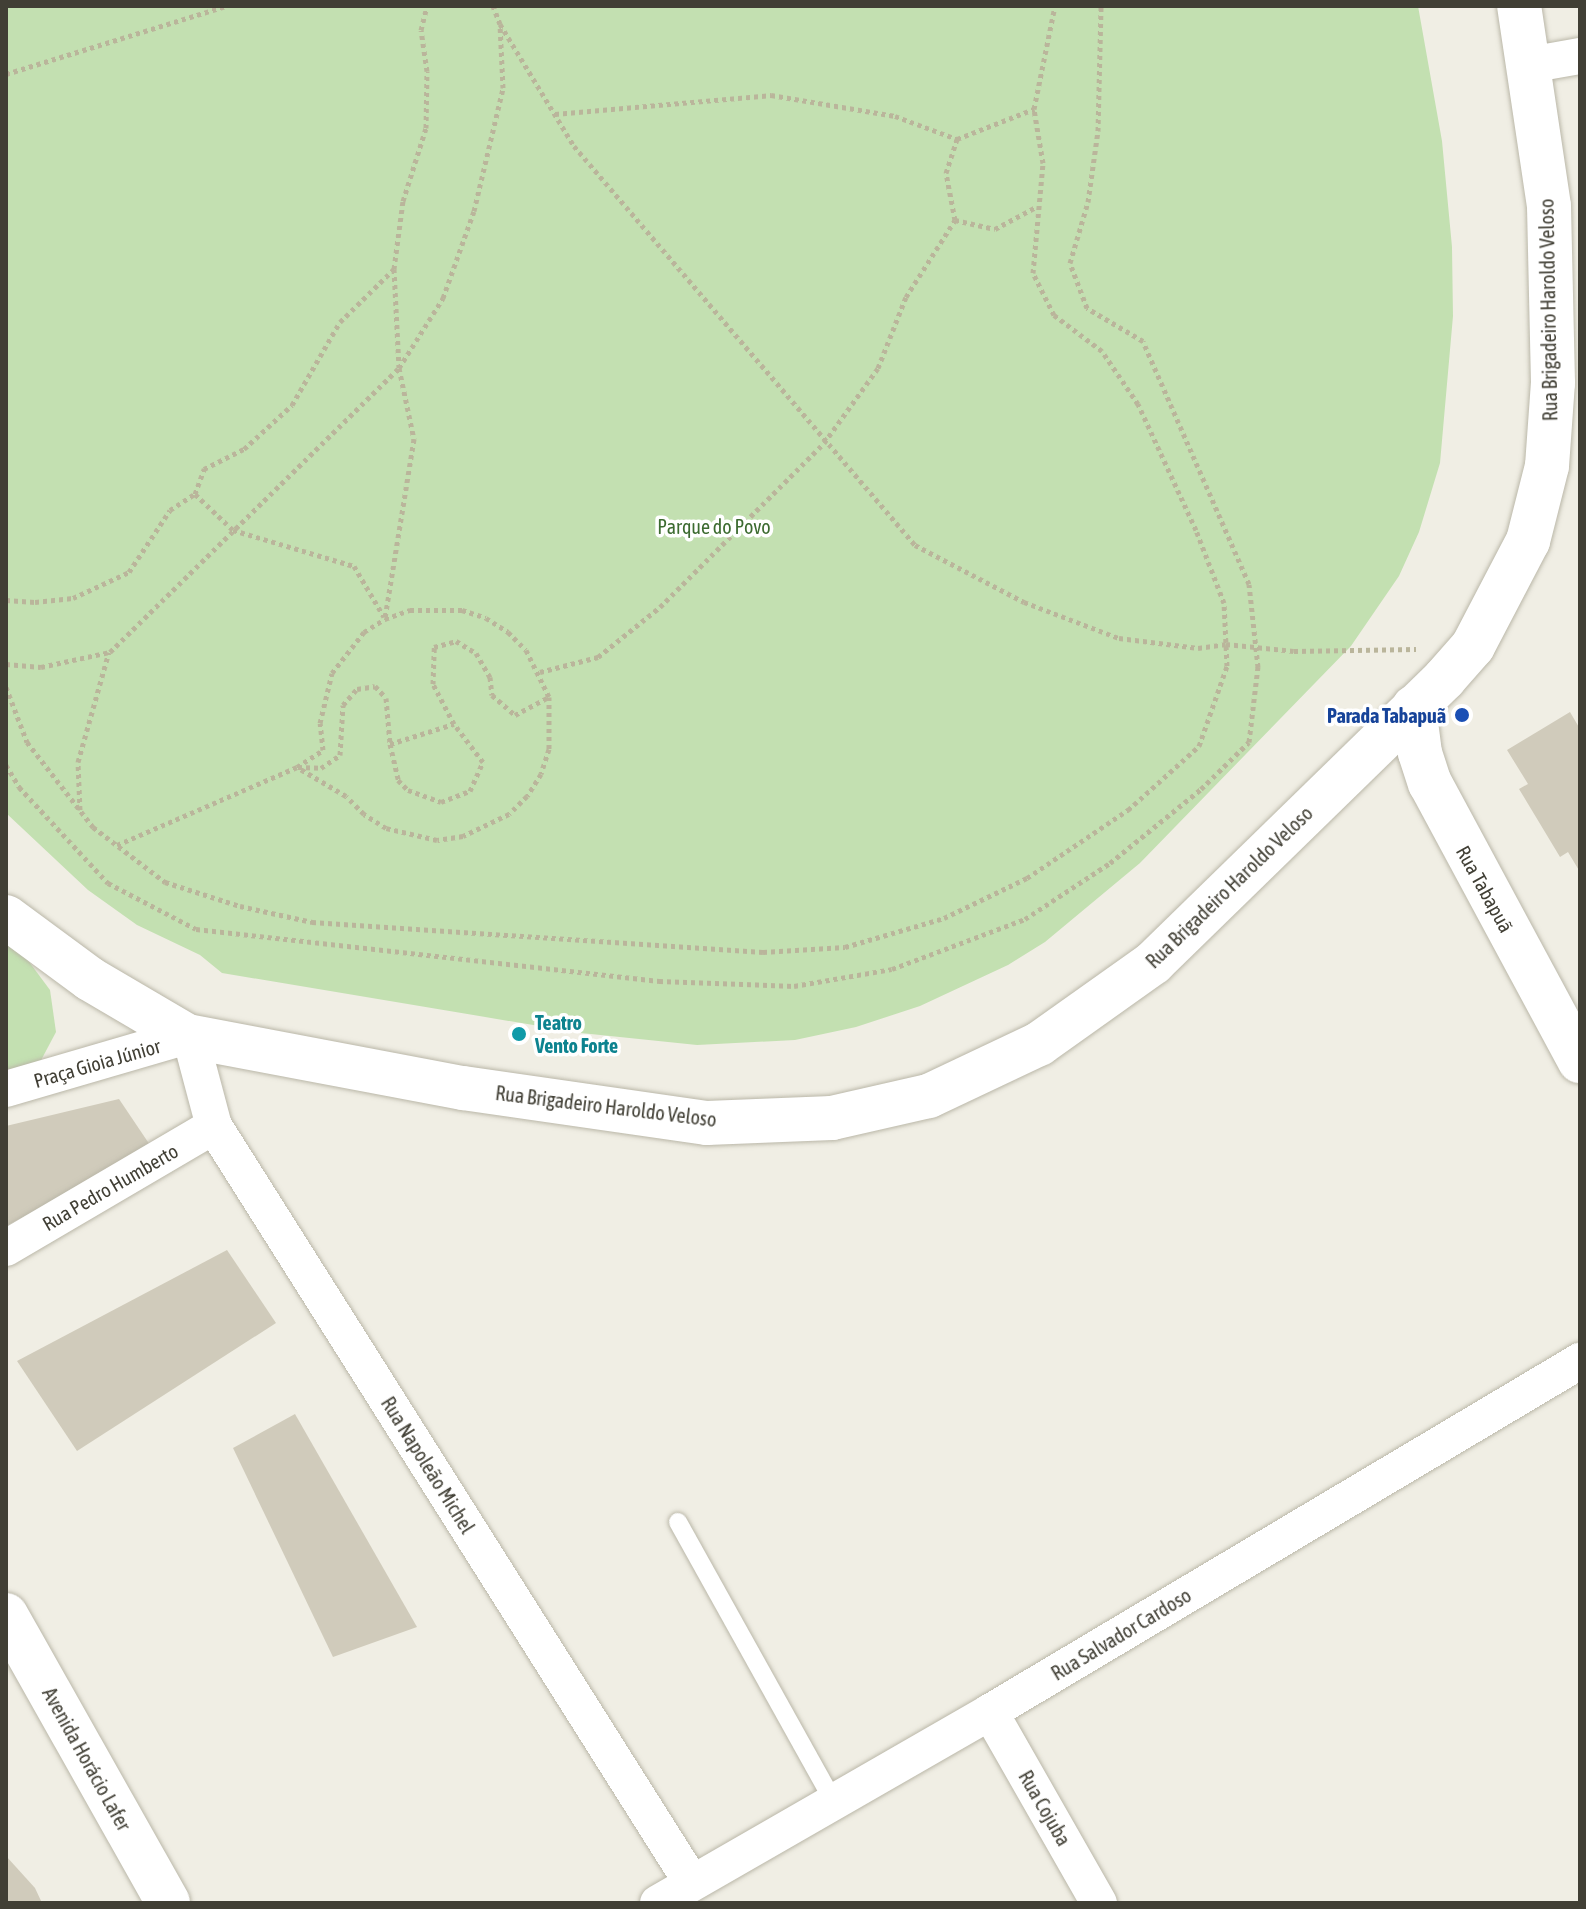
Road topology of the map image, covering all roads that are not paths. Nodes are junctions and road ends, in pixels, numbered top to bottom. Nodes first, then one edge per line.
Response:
1 (1519, 6) edge
2 (1580, 56) edge
3 (1529, 65) junction
4 (1414, 707) junction
5 (6, 917) edge
6 (189, 1036) junction
7 (1580, 1061) edge
8 (6, 1089) edge
9 (214, 1126) junction
10 (6, 1248) edge
11 (1580, 1361) edge
12 (678, 1522) dead end
13 (6, 1615) edge
14 (17, 1659) edge
15 (990, 1712) junction
16 (834, 1802) junction
17 (692, 1883) junction
18 (168, 1903) edge
19 (658, 1903) edge
20 (1099, 1903) edge

1 - 3 street, Rua Brigadeiro Haroldo Veloso
2 - 3 street
3 - 4 street, Rua Brigadeiro Haroldo Veloso
4 - 6 street, Rua Brigadeiro Haroldo Veloso
4 - 7 street, Rua Tabapuã
5 - 6 street, Rua Brigadeiro Haroldo Veloso
6 - 8 street, Praça Gioia Júnior
6 - 9 street, Rua Napoleão Michel
9 - 10 street, Rua Pedro Humberto
9 - 17 street, Rua Napoleão Michel
11 - 15 street, Rua Salvador Cardoso
12 - 16 lane
13 - 14 street, Avenida Horácio Lafer
14 - 18 street, Avenida Horácio Lafer
15 - 16 street, Rua Salvador Cardoso
15 - 20 street, Rua Cojuba
16 - 17 street, Rua Salvador Cardoso
17 - 19 street, Rua Salvador Cardoso

